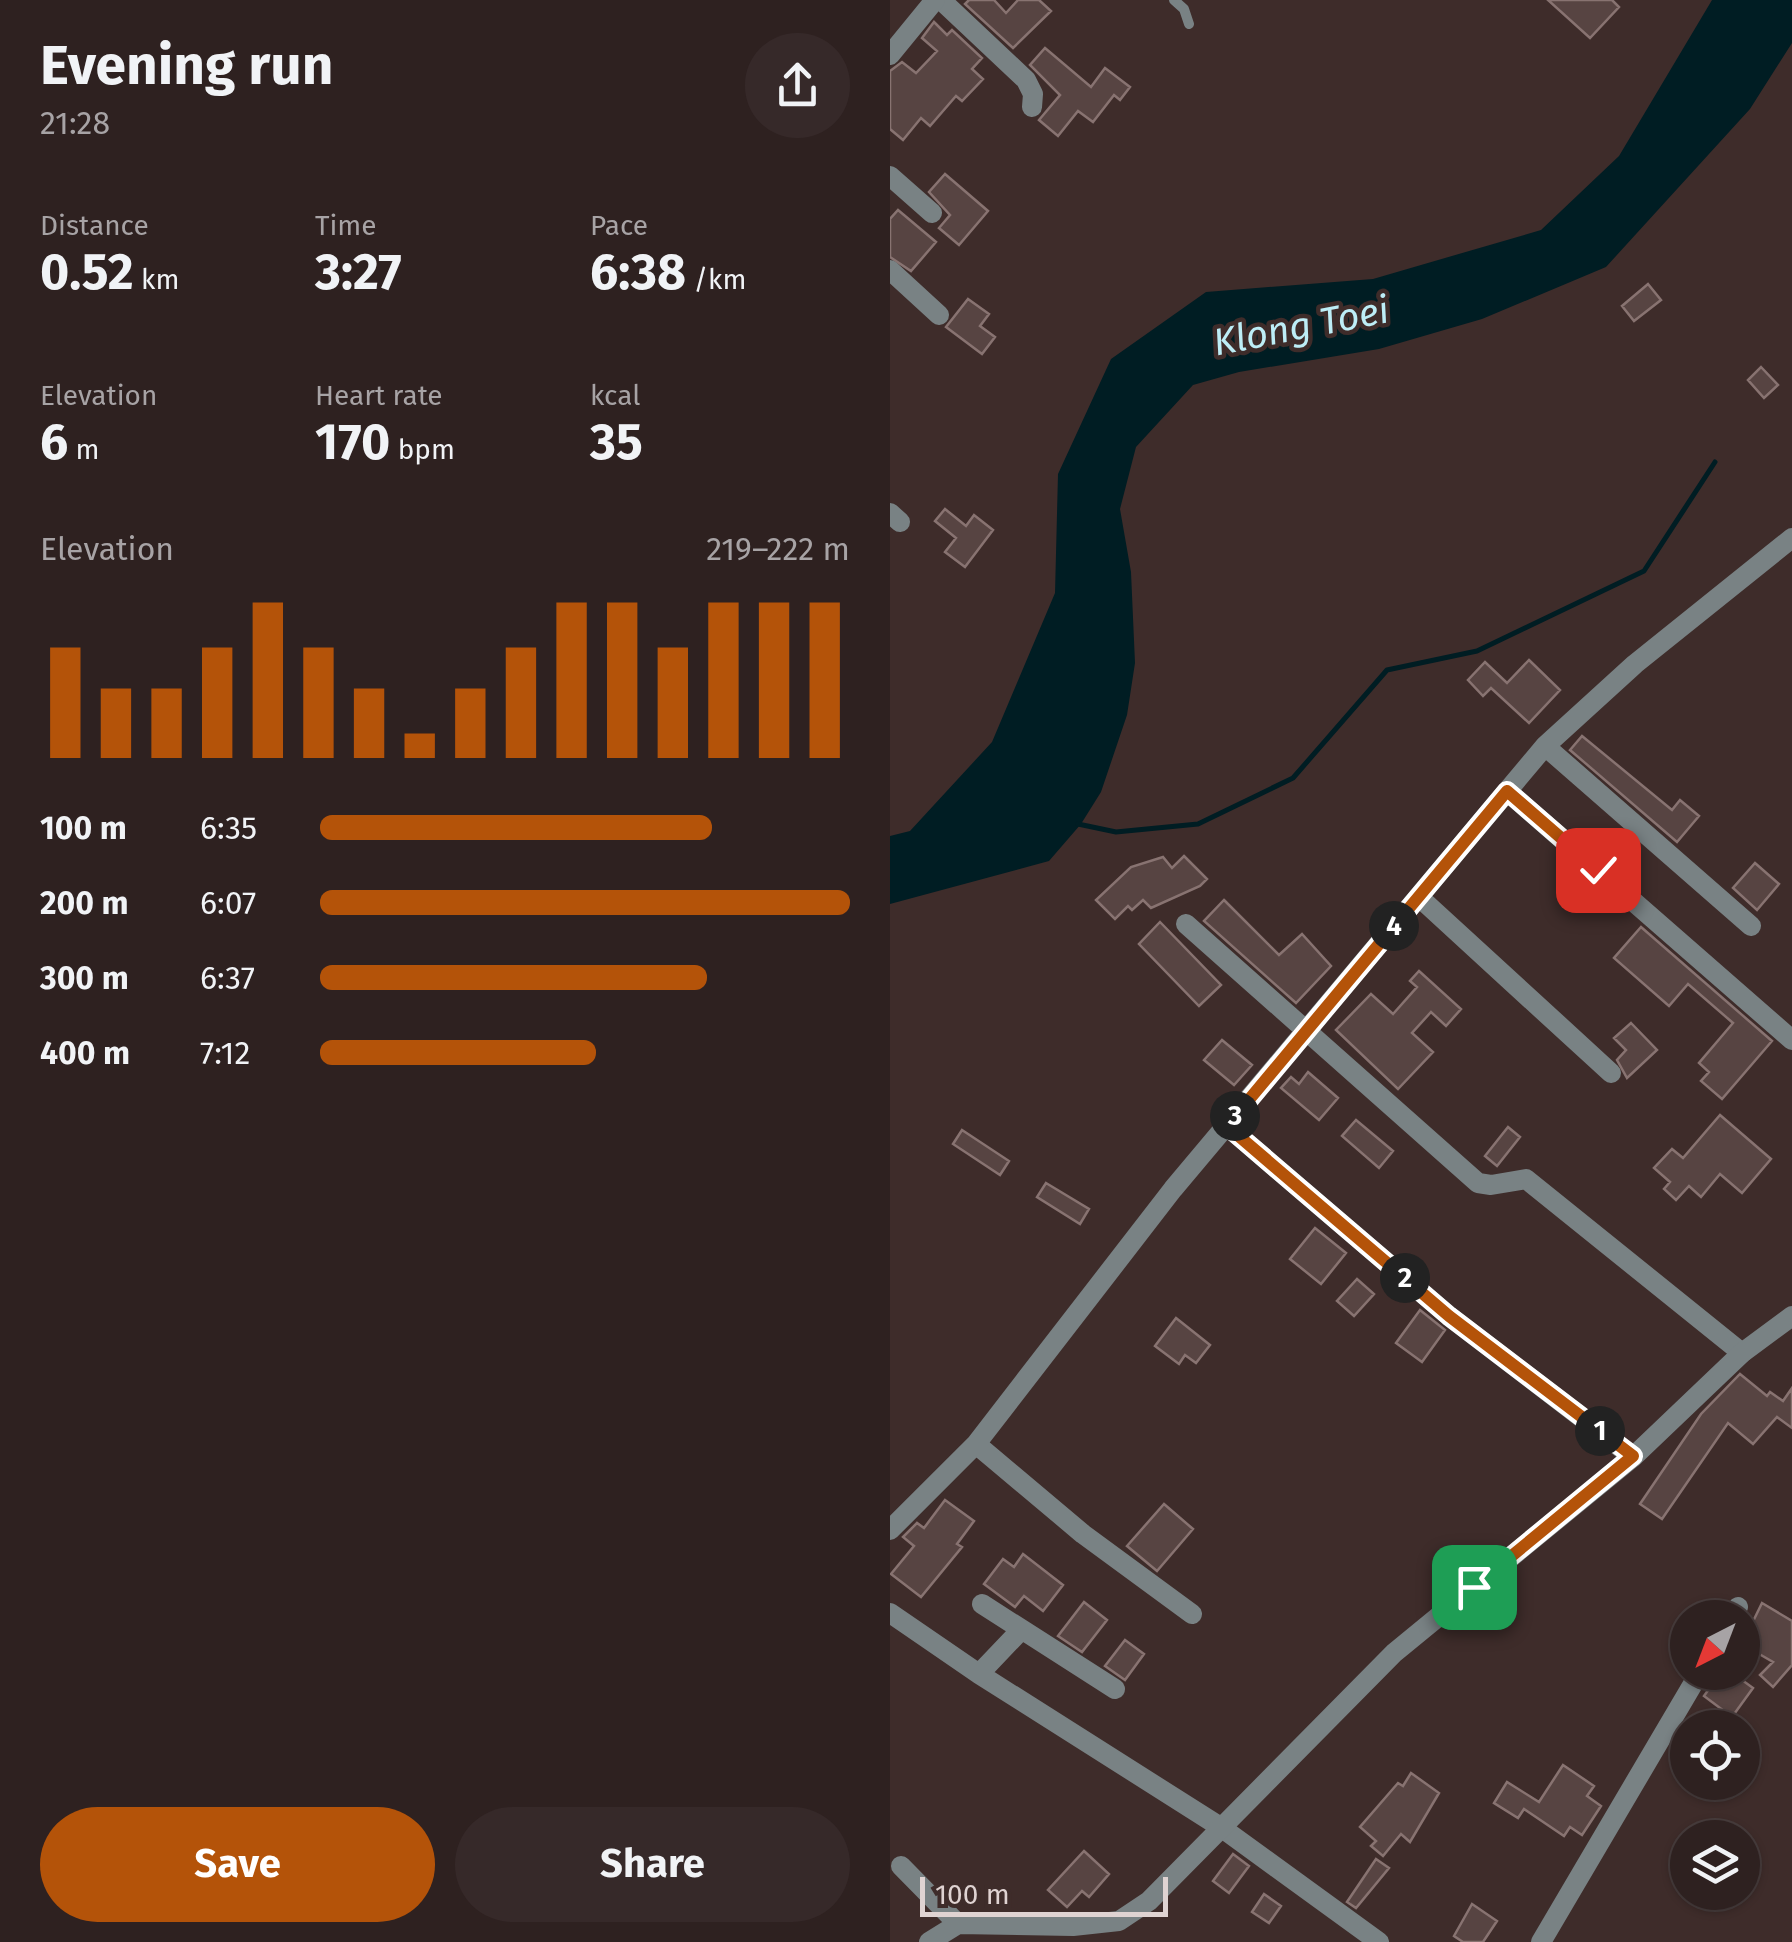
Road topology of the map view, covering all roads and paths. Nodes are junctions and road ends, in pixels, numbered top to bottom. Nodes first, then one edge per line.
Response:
1 (938, 0) edge
2 (1174, 0) edge
3 (1189, 24) dead end
4 (890, 54) edge
5 (1032, 106) dead end
6 (890, 176) edge
7 (932, 213) dead end
8 (890, 270) edge
9 (940, 315) dead end
10 (1792, 538) edge
11 (1544, 746) junction
12 (1507, 791) junction
13 (1419, 897) junction
14 (1186, 924) dead end
15 (1751, 926) dead end
16 (1306, 1033) junction
17 (1792, 1040) edge
18 (1611, 1073) dead end
19 (1227, 1126) junction
20 (1792, 1316) edge
21 (1742, 1353) junction
22 (976, 1444) junction
23 (1633, 1456) junction
24 (890, 1530) edge
25 (982, 1604) dead end
26 (890, 1613) edge
27 (1192, 1614) dead end
28 (1020, 1631) junction
29 (979, 1674) junction
30 (1114, 1689) dead end
31 (1689, 1690) edge
32 (1222, 1828) junction
33 (901, 1866) dead end
34 (958, 1924) junction
35 (929, 1942) edge
36 (1379, 1942) edge
37 (1541, 1942) edge

1 - 4 street
1 - 5 street
2 - 3 lane
6 - 7 street
8 - 9 street
10 - 11 street
11 - 12 street
11 - 15 street
12 - 13 street
12 - 17 street
13 - 16 street
13 - 18 street
14 - 16 street
16 - 19 street
16 - 21 street
19 - 22 street
19 - 23 street
20 - 21 street
21 - 23 street
22 - 24 street
22 - 27 street
23 - 32 street
25 - 28 street
26 - 29 street
28 - 29 street
28 - 30 street
29 - 32 street
31 - 37 street
32 - 34 street
32 - 36 street
33 - 34 street
34 - 35 street

